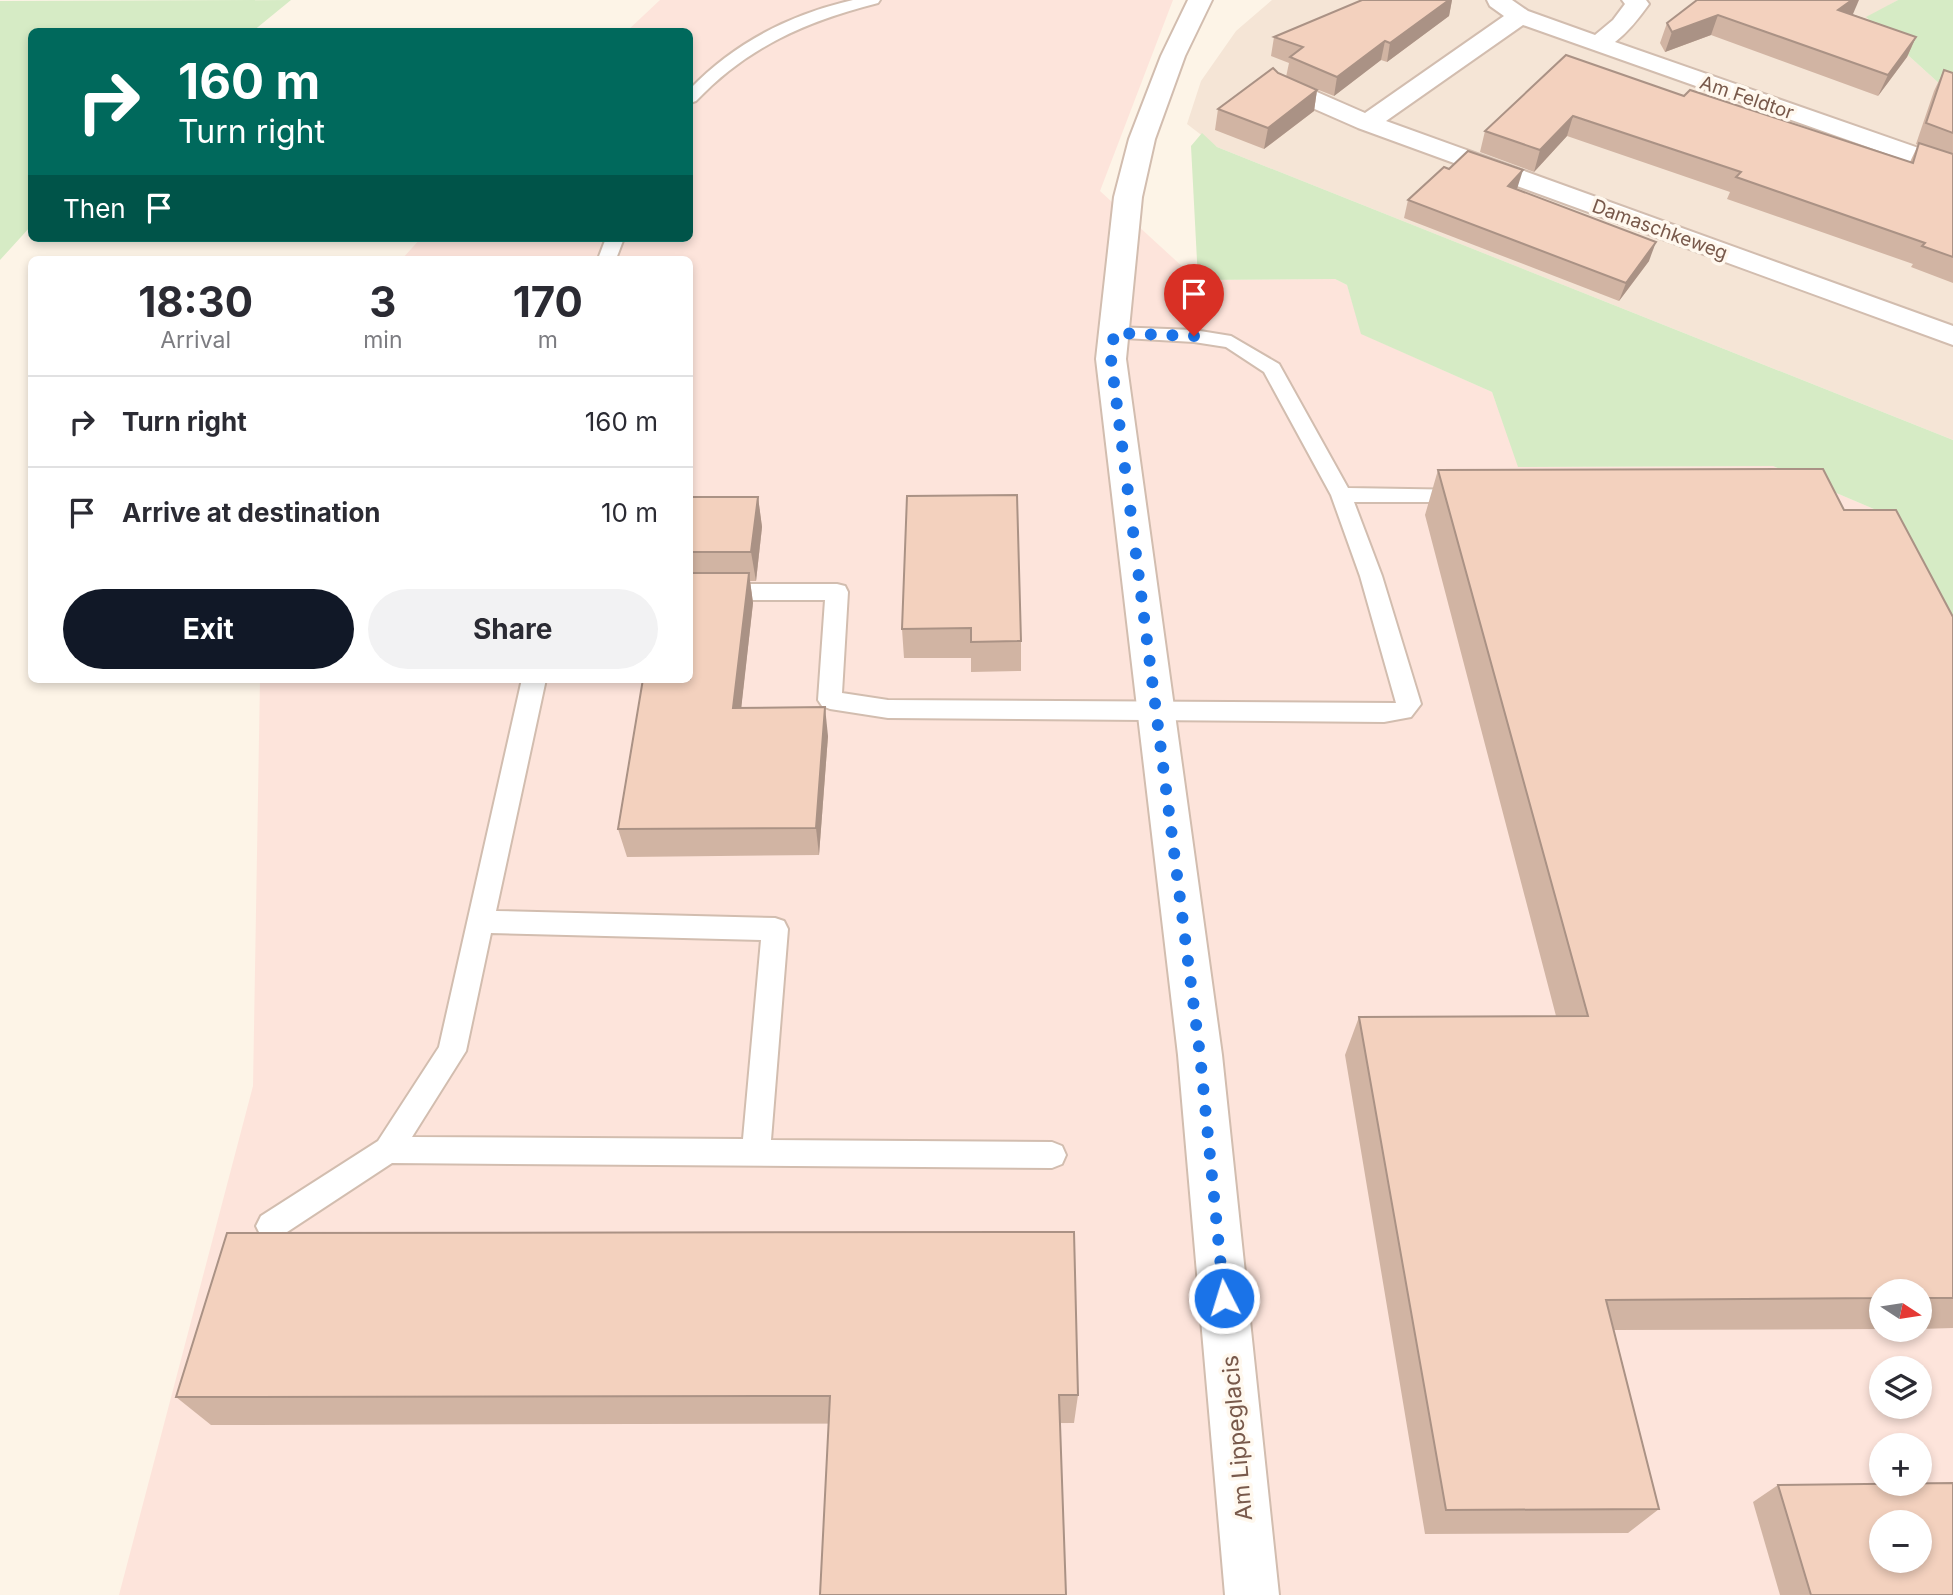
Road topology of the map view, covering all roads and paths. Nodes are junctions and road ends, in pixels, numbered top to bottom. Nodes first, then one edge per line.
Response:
1 (873, 0) edge
2 (1200, 0) edge
3 (1497, 0) edge
4 (1634, 0) edge
5 (1520, 16) junction
6 (1598, 44) junction
7 (1284, 87) edge
8 (693, 95) edge
9 (1367, 123) junction
10 (1953, 169) edge
11 (1114, 333) junction
12 (1953, 336) edge
13 (1341, 495) junction
14 (1479, 495) edge
15 (693, 593) edge
16 (533, 683) edge
17 (1157, 710) junction
18 (481, 922) junction
19 (388, 1150) junction
20 (756, 1153) junction
21 (1052, 1155) dead end
22 (271, 1226) dead end
23 (1252, 1595) edge

1 - 8 lane
2 - 11 street, Am Lippeglacis
3 - 5 street
4 - 6 street
5 - 6 street
5 - 9 street
6 - 10 street, Am Feldtor
7 - 9 street, Damaschkeweg
9 - 12 street, Damaschkeweg
11 - 13 lane
11 - 17 street, Am Lippeglacis
13 - 14 lane
13 - 17 lane
15 - 17 lane
16 - 18 lane
17 - 23 street, Am Lippeglacis
18 - 19 lane
18 - 20 lane
19 - 20 lane
19 - 22 lane
20 - 21 lane

